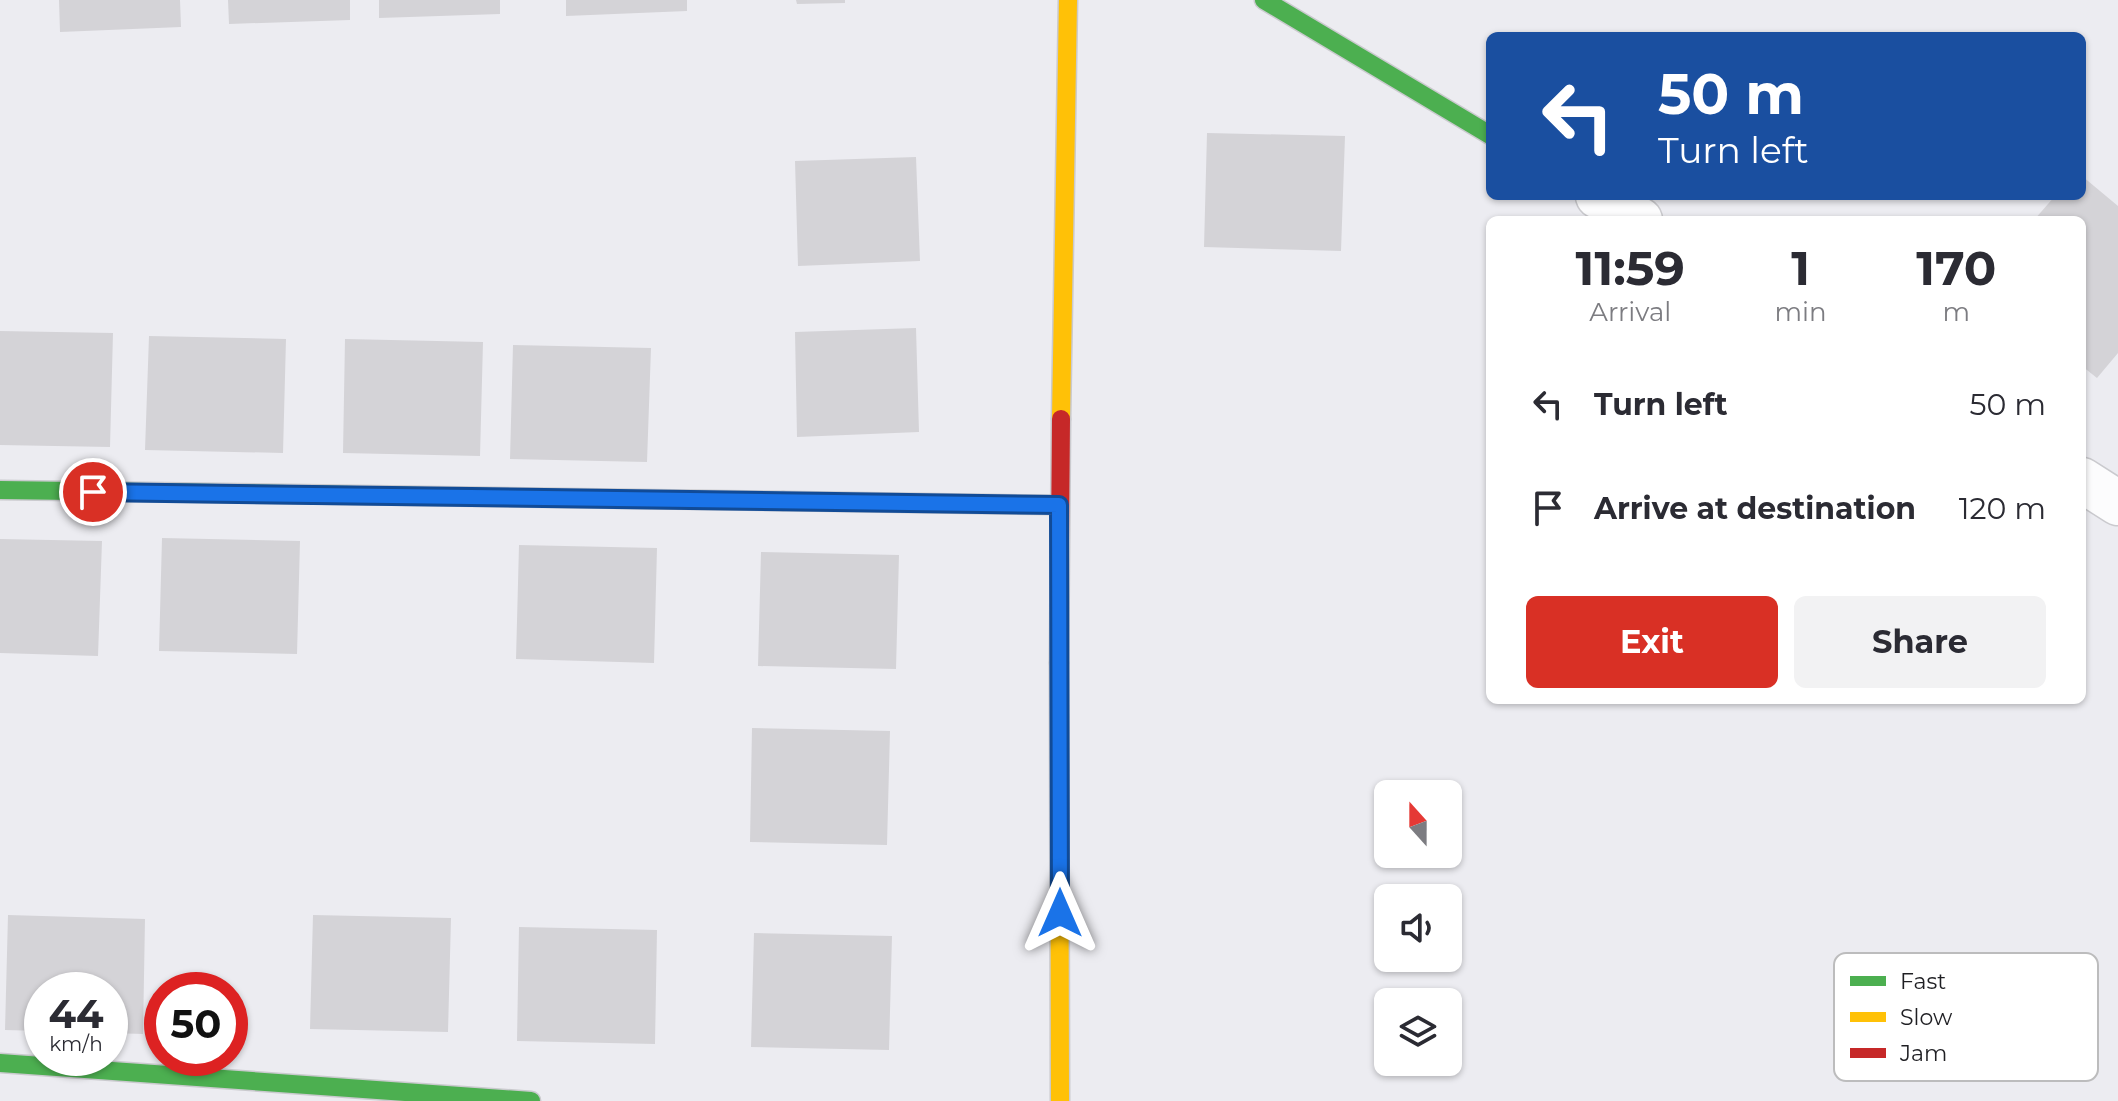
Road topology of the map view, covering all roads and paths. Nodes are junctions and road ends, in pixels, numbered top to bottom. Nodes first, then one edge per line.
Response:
1 (1068, 0) edge
2 (1264, 0) edge
3 (1486, 133) edge
4 (1605, 200) edge
5 (1633, 216) edge
6 (2086, 483) edge
7 (0, 490) edge
8 (2118, 503) edge
9 (1059, 505) junction
10 (0, 1063) edge
11 (531, 1101) edge
12 (1060, 1101) edge

1 - 9 street
2 - 3 street
4 - 5 street
6 - 8 street
7 - 9 street
9 - 12 street
10 - 11 street

